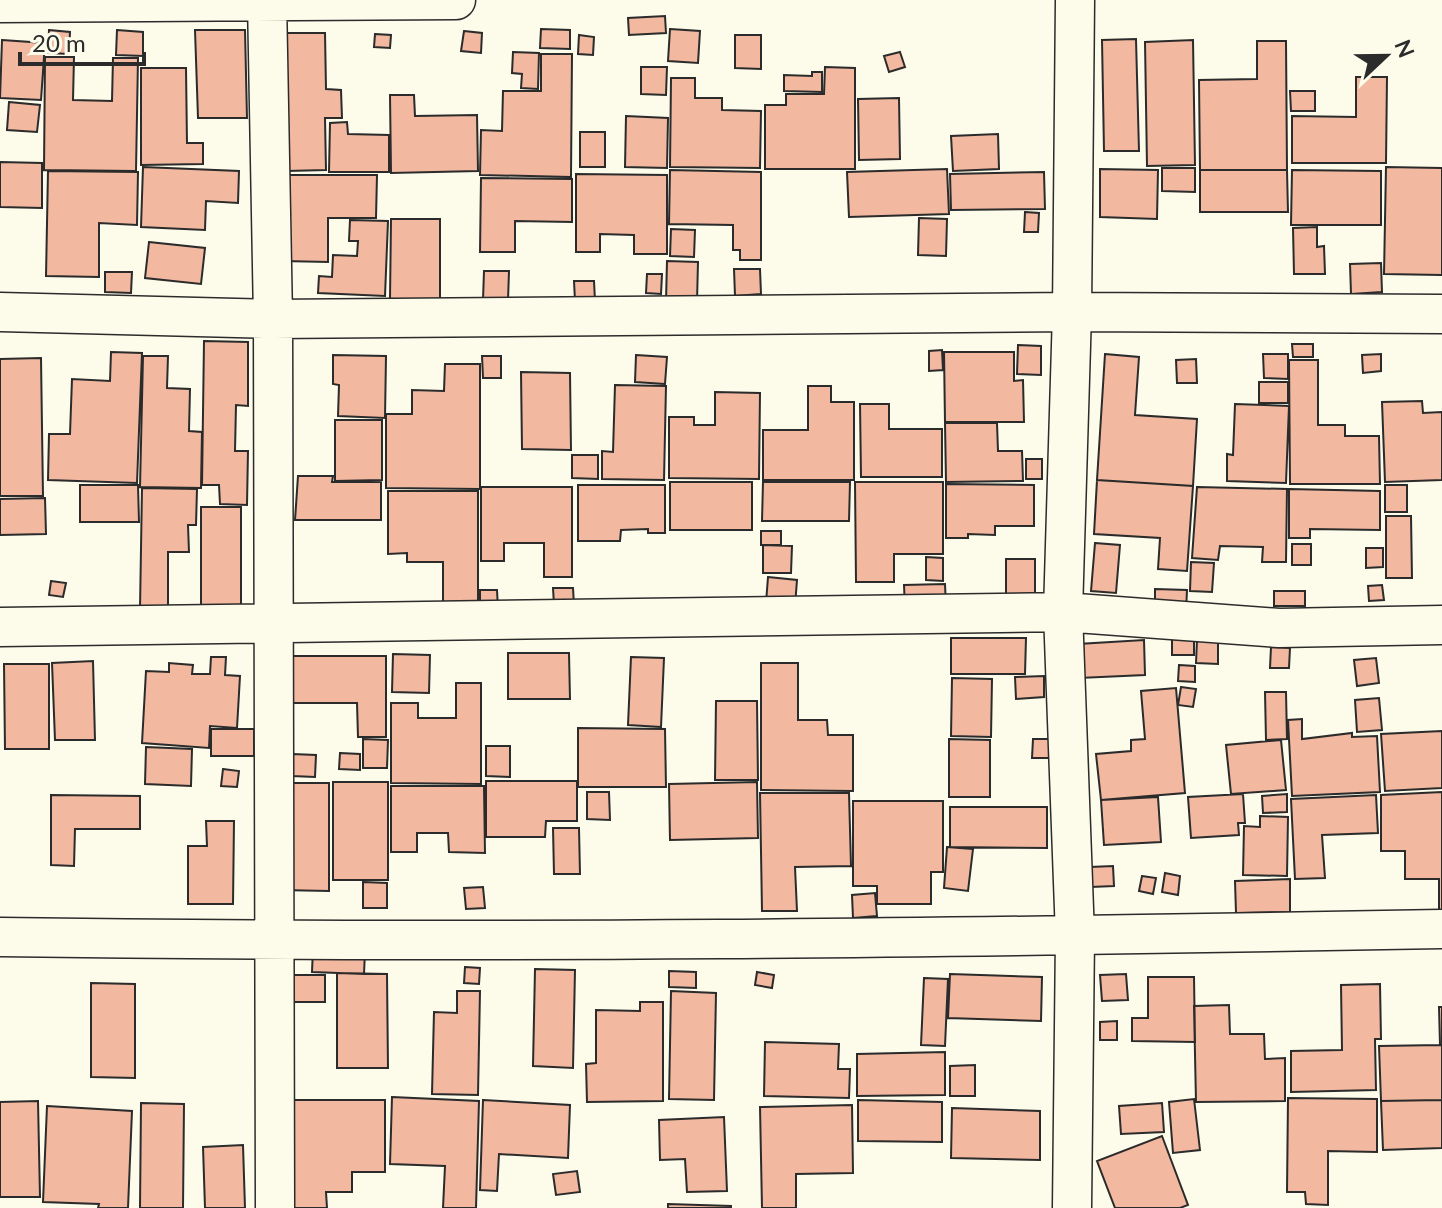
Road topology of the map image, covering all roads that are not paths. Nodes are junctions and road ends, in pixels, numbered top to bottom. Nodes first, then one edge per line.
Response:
1 (267, 0) edge
2 (456, 0) edge
3 (1075, 0) edge
4 (0, 3) edge
5 (0, 312) edge
6 (1072, 312) junction
7 (1442, 314) edge
8 (273, 319) junction
9 (1063, 612) junction
10 (275, 625) junction
11 (1442, 625) edge
12 (0, 627) edge
13 (1442, 929) edge
14 (1075, 936) junction
15 (0, 937) edge
16 (276, 941) junction
17 (275, 1208) edge
18 (1072, 1208) edge

1 - 2 street
1 - 4 street
1 - 8 street
3 - 6 street
5 - 8 street
6 - 7 street
6 - 8 street
6 - 9 street
8 - 10 street
9 - 10 street
9 - 11 street
9 - 14 street
10 - 12 street
10 - 16 street
13 - 14 street
14 - 16 street
14 - 18 street
15 - 16 street
16 - 17 street

